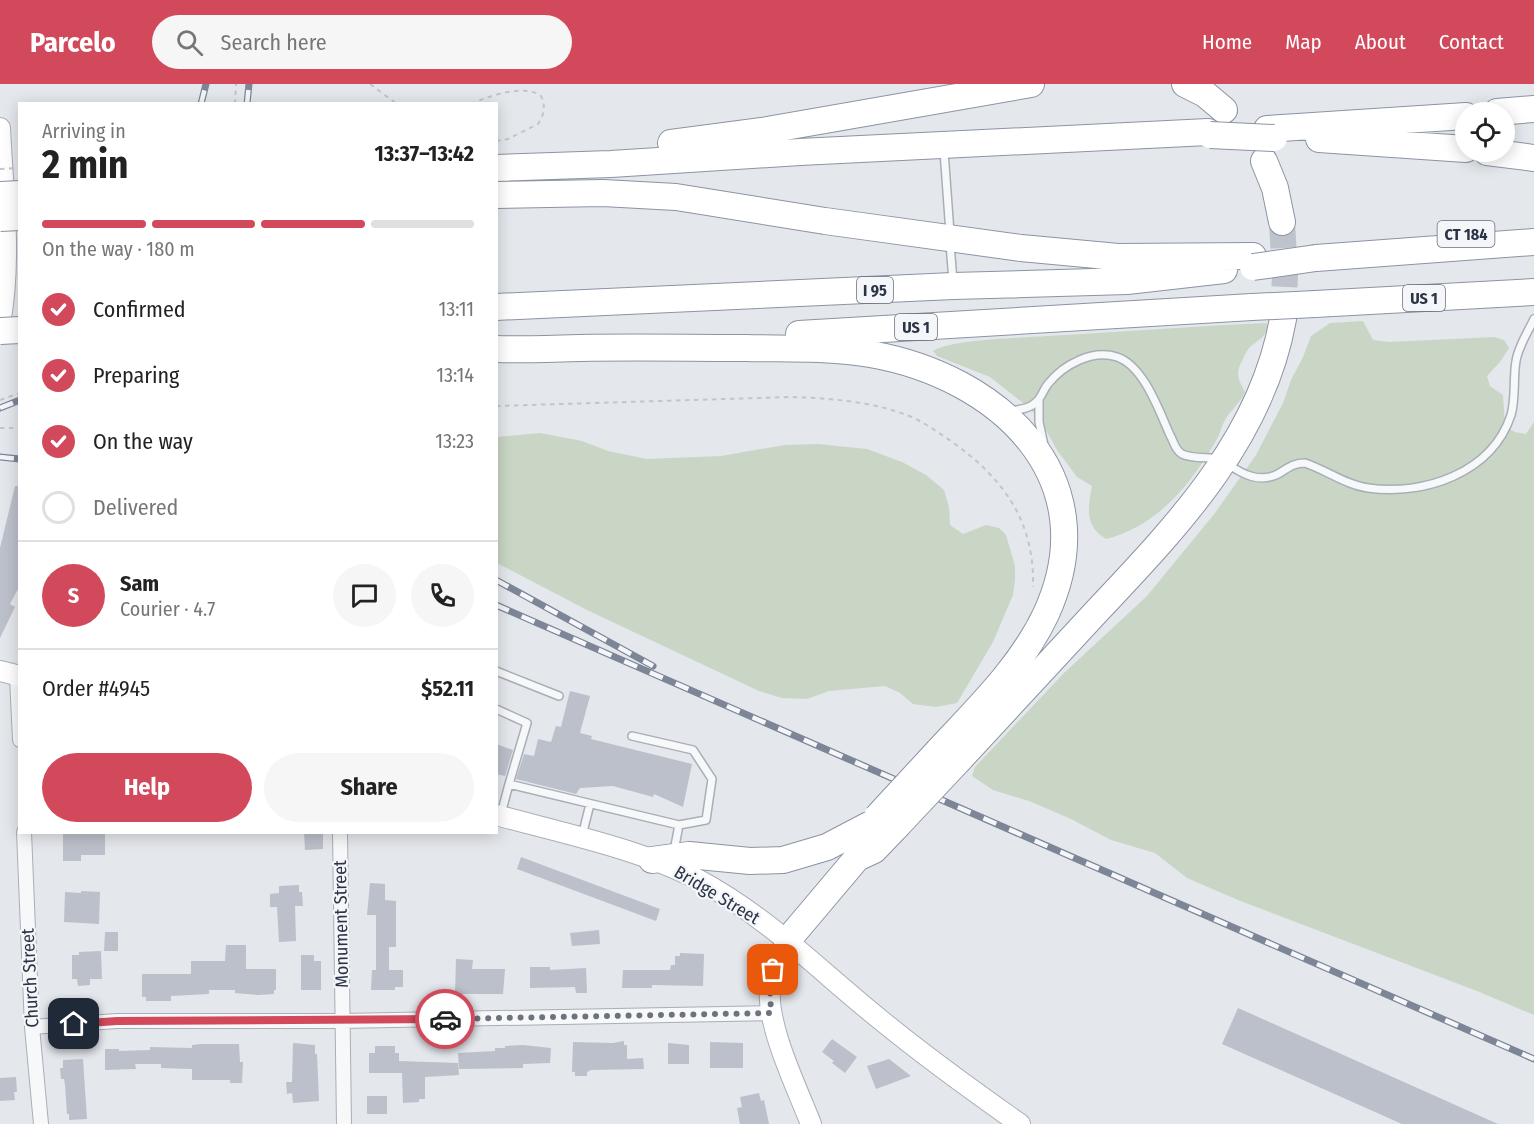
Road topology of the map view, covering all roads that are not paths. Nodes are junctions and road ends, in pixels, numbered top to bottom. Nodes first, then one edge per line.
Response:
1 (1030, 84) edge
2 (1185, 84) edge
3 (1534, 109) edge
4 (1224, 110) dead end
5 (1515, 111) edge
6 (1455, 117) edge
7 (0, 128) edge
8 (1271, 133) junction
9 (944, 145) junction
10 (1455, 148) edge
11 (1515, 156) edge
12 (1534, 158) edge
13 (1264, 161) dead end
14 (611, 164) junction
15 (498, 168) edge
16 (18, 194) edge
17 (0, 195) edge
18 (498, 195) edge
19 (18, 218) edge
20 (0, 219) edge
21 (1282, 222) tunnel mouth
22 (1534, 228) edge
23 (950, 238) junction
24 (1534, 242) edge
25 (1401, 251) junction
26 (1253, 261) junction
27 (953, 286) junction
28 (1534, 292) edge
29 (498, 307) edge
30 (1282, 319) tunnel mouth
31 (1534, 319) edge
32 (0, 324) edge
33 (18, 330) edge
34 (0, 331) edge
35 (580, 348) junction
36 (498, 350) edge
37 (1041, 395) junction
38 (997, 410) junction
39 (1224, 460) junction
40 (1050, 472) junction
41 (498, 672) edge
42 (12, 674) edge
43 (559, 696) dead end
44 (498, 710) edge
45 (18, 724) edge
46 (632, 736) dead end
47 (948, 756) junction
48 (509, 784) junction
49 (590, 804) junction
50 (499, 816) edge
51 (881, 823) junction
52 (679, 825) junction
53 (24, 834) edge
54 (340, 834) edge
55 (581, 839) junction
56 (663, 858) junction
57 (787, 941) junction
58 (771, 1013) junction
59 (342, 1021) junction
60 (32, 1027) junction
61 (40, 1124) edge
62 (344, 1124) edge
63 (811, 1124) edge
64 (1020, 1124) edge

1 - 14 highway
2 - 4 highway
3 - 5 highway
6 - 8 highway
7 - 32 street
8 - 9 highway, bridge
8 - 10 highway
9 - 14 highway
9 - 23 lane
11 - 12 highway
13 - 21 highway
14 - 15 highway
16 - 17 highway, bridge
18 - 23 highway
19 - 20 highway, bridge
22 - 25 highway, CT 184
23 - 26 highway
23 - 27 lane
24 - 25 highway, I 95
25 - 26 highway, I 95, bridge
26 - 27 highway, I 95
27 - 29 highway, I 95
28 - 35 highway, US 1, bridge
30 - 39 highway
31 - 39 lane
33 - 34 highway, bridge
35 - 36 highway, US 1
35 - 38 highway
37 - 38 lane
37 - 39 lane
37 - 40 lane
38 - 40 highway
39 - 47 highway
40 - 47 highway
41 - 43 lane
42 - 45 street
44 - 48 lane
46 - 52 lane
47 - 51 highway, bridge
48 - 49 lane
48 - 50 lane
49 - 52 lane
49 - 55 lane
50 - 55 street, Bridge Street
51 - 56 highway
51 - 57 highway
52 - 56 lane
53 - 60 street, Church Street
54 - 59 street, Monument Street
55 - 56 street, Bridge Street
56 - 57 street, Bridge Street
57 - 58 street
57 - 64 street, Bridge Street
58 - 59 street
58 - 63 street
59 - 60 street
59 - 62 street, Monument Street
60 - 61 street, Church Street

